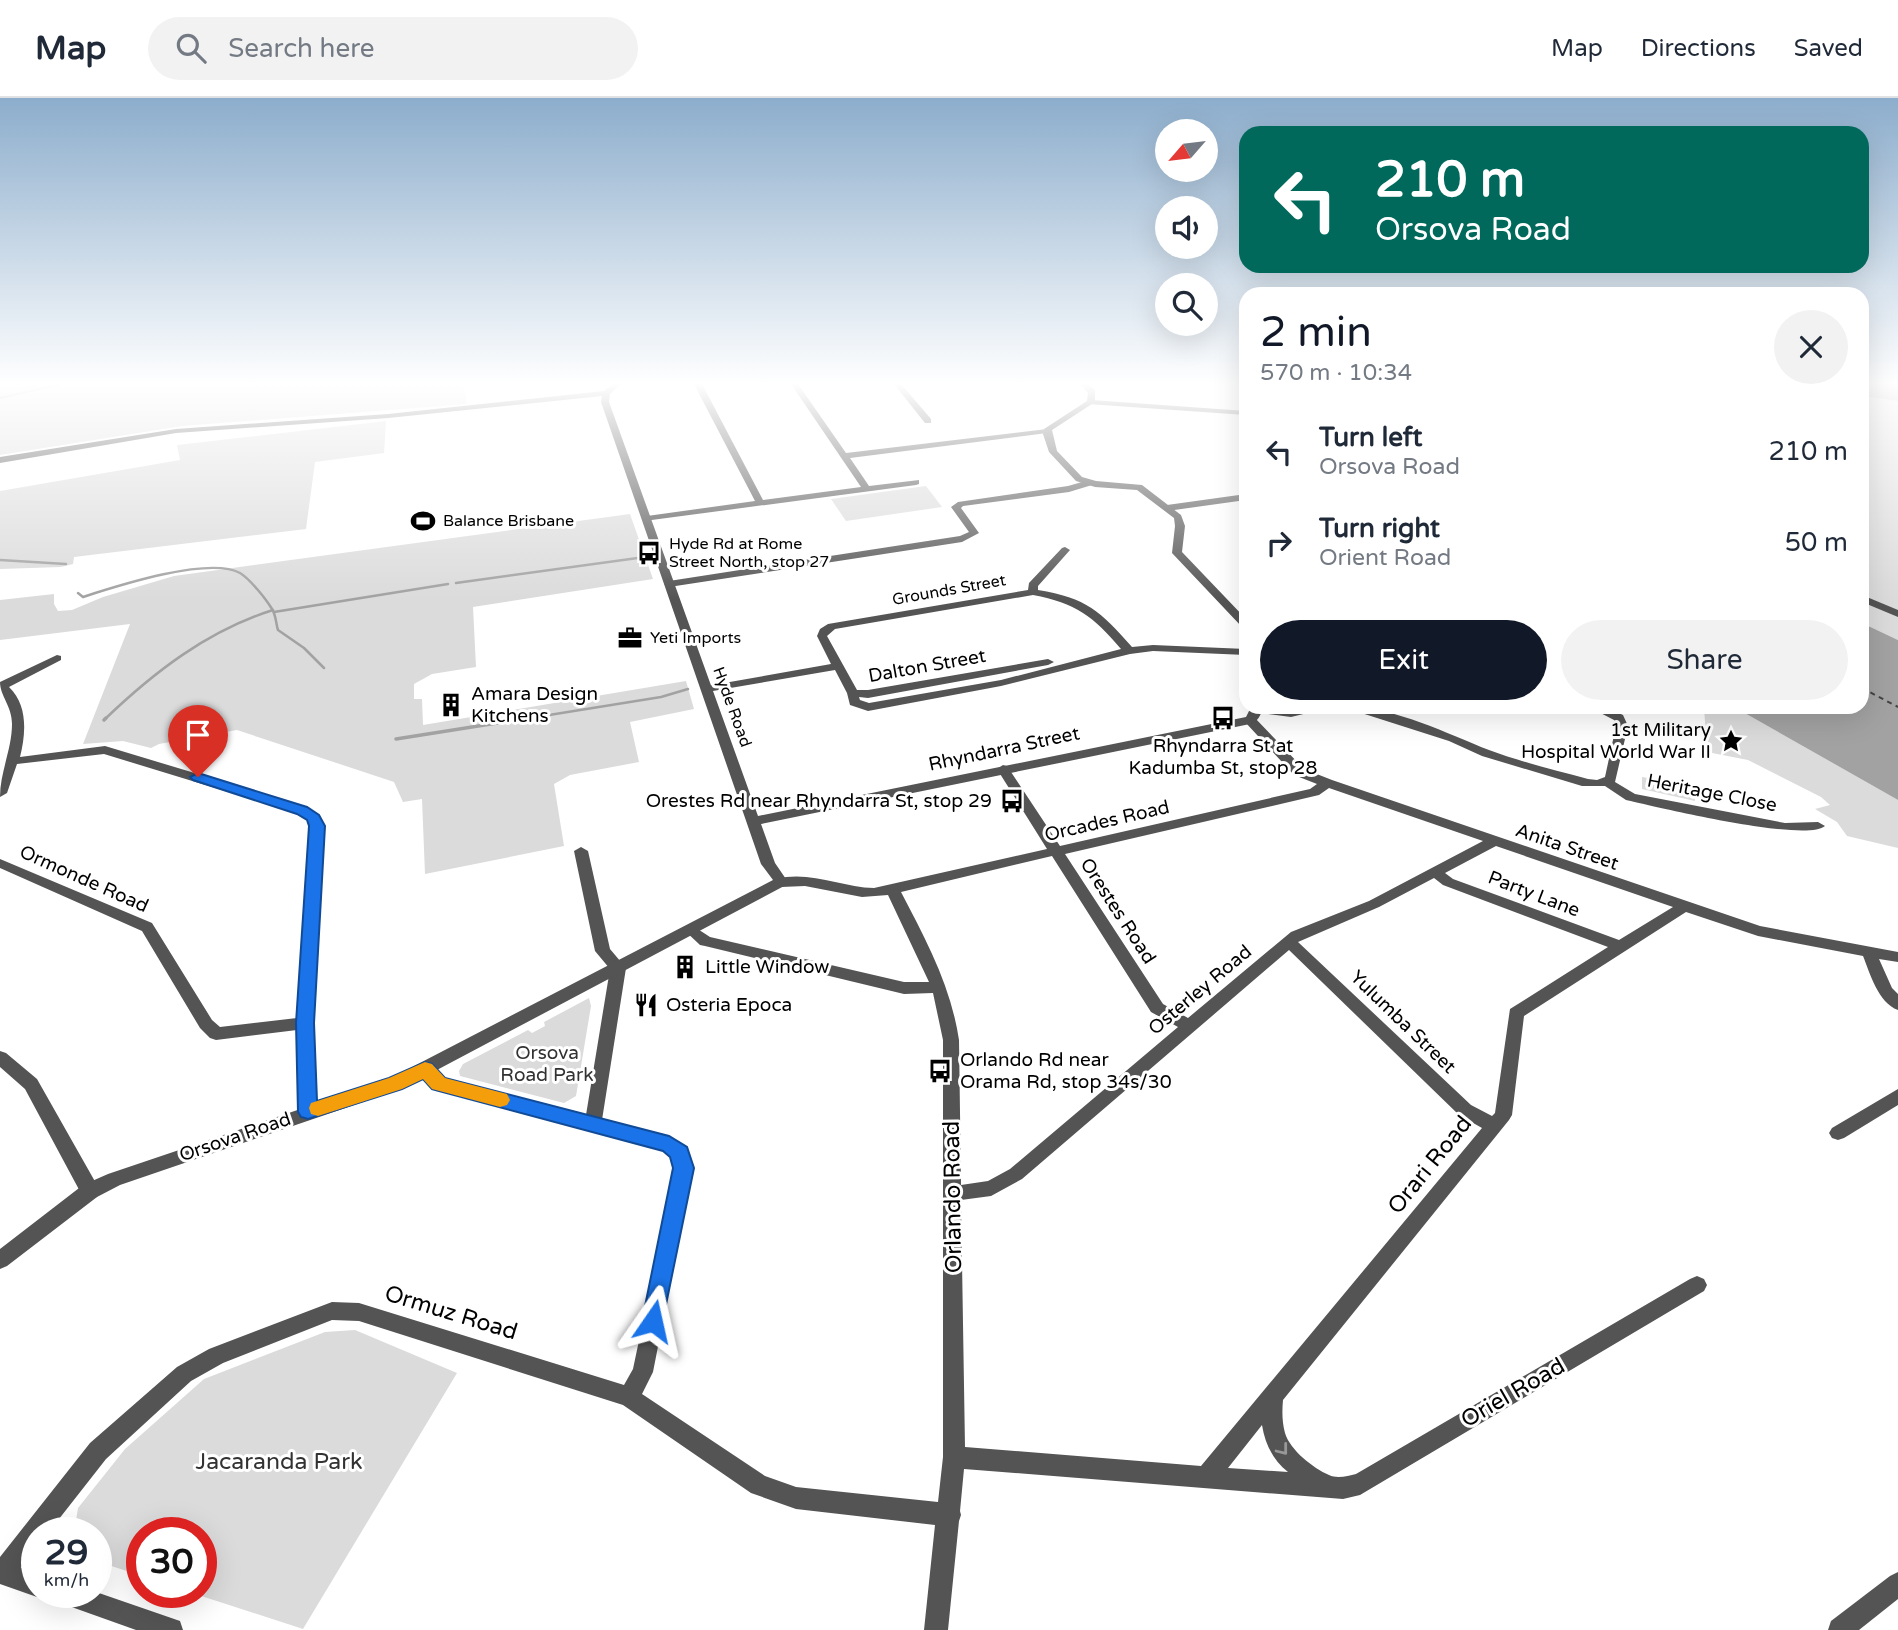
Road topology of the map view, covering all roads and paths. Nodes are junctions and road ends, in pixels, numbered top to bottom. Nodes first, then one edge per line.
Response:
1 (27, 455) edge
2 (624, 455) edge
3 (735, 455) edge
4 (848, 455) edge
5 (1055, 455) edge
6 (844, 456) joint
7 (0, 460) edge
8 (916, 482) dead end
9 (1088, 483) junction
10 (867, 489) junction
11 (1239, 498) edge
12 (760, 503) junction
13 (1167, 508) junction
14 (647, 519) junction
15 (1065, 550) dead end
16 (669, 584) junction
17 (1033, 592) junction
18 (1869, 601) edge
19 (1898, 614) edge
20 (1239, 618) edge
21 (1129, 651) junction
22 (1239, 652) edge
23 (57, 658) dead end
24 (838, 666) junction
25 (1, 685) edge
26 (707, 689) junction
27 (853, 693) joint
28 (1246, 714) edge
29 (1256, 714) edge
30 (1378, 714) edge
31 (1610, 714) edge
32 (14, 761) junction
33 (1003, 769) junction
34 (1605, 781) junction
35 (1327, 783) junction
36 (0, 793) edge
37 (754, 821) junction
38 (1818, 826) dead end
39 (1492, 842) junction
40 (581, 851) dead end
41 (1056, 852) junction
42 (0, 863) edge
43 (1435, 872) junction
44 (781, 882) junction
45 (892, 889) junction
46 (1682, 907) junction
47 (690, 929) junction
48 (1289, 942) junction
49 (1622, 947) junction
50 (1869, 953) junction
51 (1898, 957) edge
52 (618, 968) junction
53 (939, 986) junction
54 (1898, 1004) edge
55 (305, 1023) junction
56 (1189, 1026) junction
57 (0, 1057) edge
58 (425, 1069) junction
59 (1898, 1096) edge
60 (308, 1112) junction
61 (593, 1123) junction
62 (1494, 1126) junction
63 (1838, 1133) dead end
64 (90, 1192) junction
65 (953, 1194) junction
66 (0, 1260) edge
67 (1697, 1285) dead end
68 (629, 1397) junction
69 (1272, 1398) junction
70 (954, 1457) junction
71 (1205, 1478) junction
72 (1325, 1486) junction
73 (950, 1515) junction
74 (1, 1573) edge
75 (21, 1580) edge
76 (1898, 1584) edge
77 (107, 1608) edge
78 (171, 1630) edge
79 (936, 1630) edge
80 (1840, 1630) edge

1 - 7 street
2 - 14 street, Hyde Road
3 - 12 street
4 - 6 street
5 - 9 street
6 - 10 street
8 - 10 street
9 - 13 street
9 - 16 street
10 - 12 street
11 - 13 street
12 - 14 street
13 - 20 street
14 - 16 street, Hyde Road
15 - 17 street
16 - 26 street, Hyde Road
17 - 21 street, Grounds Street
17 - 24 street, Grounds Street
18 - 19 street
21 - 22 street, Dalton Street
21 - 27 street, Dalton Street
23 - 25 street
24 - 26 street
24 - 27 street, Grounds Street
25 - 32 street
26 - 37 street, Hyde Road
28 - 33 street, Rhyndarra Street
29 - 35 street, Anita Street
30 - 34 street
31 - 34 street
32 - 36 street
32 - 55 street
33 - 37 street, Rhyndarra Street
33 - 41 street, Orestes Road
34 - 38 street, Heritage Close
35 - 39 street, Anita Street
35 - 41 street, Orcades Road
37 - 44 street, Hyde Road
39 - 43 street, Osterley Road
39 - 46 street, Anita Street
40 - 52 street
41 - 45 street, Orcades Road
41 - 56 street, Orestes Road
42 - 55 street, Ormonde Road
43 - 48 street, Osterley Road
43 - 49 street, Party Lane
44 - 45 street
44 - 47 street, Orsova Road
45 - 53 street, Orlando Road
46 - 49 street, Orari Road
46 - 50 street, Anita Street
47 - 52 street, Orsova Road
47 - 53 street
48 - 56 street, Osterley Road
48 - 62 street, Yulumba Street
49 - 62 street, Orari Road
50 - 51 street, Anita Street
50 - 54 street
52 - 58 street, Orsova Road
52 - 61 street
53 - 65 street, Orlando Road
55 - 60 street
56 - 65 street, Osterley Road
57 - 64 street
58 - 60 street, Orsova Road
58 - 61 street
59 - 63 street
60 - 64 street, Orsova Road
61 - 68 street
62 - 69 street, Orari Road
64 - 66 street, Orsova Road
65 - 70 street, Orlando Road
67 - 72 street, Oriel Road
68 - 73 street, Ormuz Road
68 - 74 street, Ormuz Road
69 - 71 street, Orari Road
69 -> 72 street
70 - 71 street, Oriel Road
70 - 73 street, Orlando Road
71 - 72 street, Oriel Road
73 - 79 street, Orlando Road
74 - 75 street
76 - 80 street
77 - 78 street

